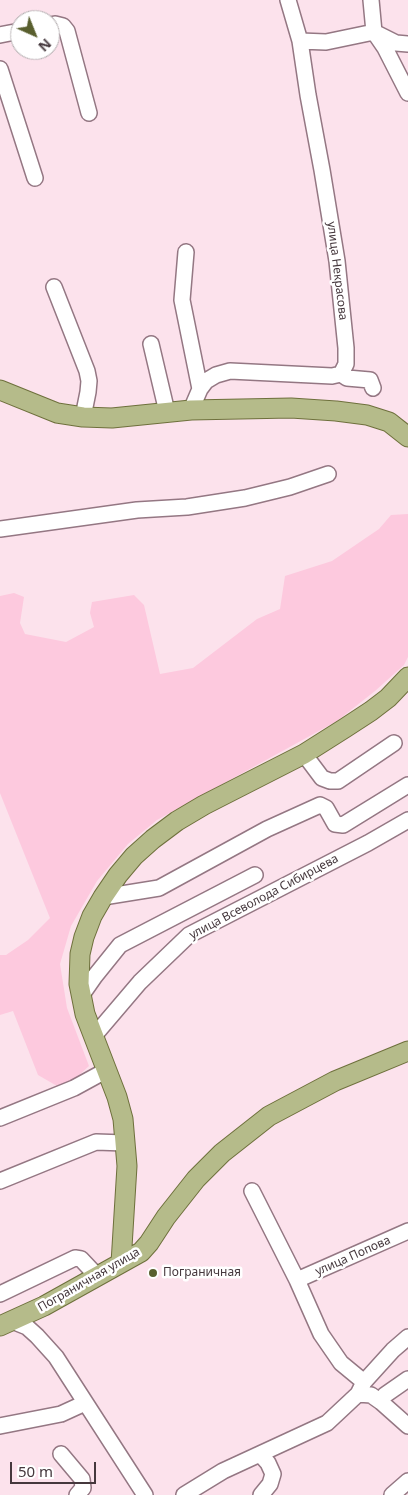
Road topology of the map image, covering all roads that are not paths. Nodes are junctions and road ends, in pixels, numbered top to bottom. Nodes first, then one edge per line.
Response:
1 (288, 0) edge
2 (371, 0) edge
3 (60, 25) edge
4 (374, 32) junction
5 (300, 41) junction
6 (408, 44) edge
7 (0, 69) edge
8 (408, 92) edge
9 (89, 113) dead end
10 (35, 178) dead end
11 (186, 252) dead end
12 (54, 287) dead end
13 (151, 344) dead end
14 (341, 374) junction
15 (200, 388) junction
16 (373, 388) dead end
17 (0, 390) edge
18 (191, 410) junction
19 (167, 412) junction
20 (83, 417) junction
21 (408, 437) edge
22 (328, 474) dead end
23 (0, 528) edge
24 (406, 683) edge
25 (394, 743) dead end
26 (304, 754) junction
27 (408, 785) edge
28 (408, 820) edge
29 (255, 875) dead end
30 (102, 897) junction
31 (81, 996) junction
32 (94, 1036) junction
33 (408, 1051) edge
34 (107, 1070) junction
35 (0, 1118) edge
36 (126, 1143) junction
37 (0, 1181) edge
38 (252, 1191) dead end
39 (408, 1232) edge
40 (121, 1263) junction
41 (98, 1276) junction
42 (297, 1280) junction
43 (0, 1294) edge
44 (6, 1324) edge
45 (408, 1337) edge
46 (408, 1379) edge
47 (361, 1388) junction
48 (381, 1402) junction
49 (85, 1403) junction
50 (0, 1426) edge
51 (408, 1426) edge
52 (61, 1454) dead end
53 (260, 1454) junction
54 (408, 1481) edge
55 (78, 1495) edge
56 (145, 1495) edge
57 (184, 1495) edge
58 (261, 1495) edge
59 (392, 1495) edge

1 - 5 street, улица Некрасова
2 - 4 street
3 - 9 street
4 - 5 street
4 - 6 street
4 - 8 street
5 - 14 street, улица Некрасова
7 - 10 street
11 - 15 street
12 - 20 street
13 - 19 street
14 - 15 street
14 - 16 street
15 - 18 street
17 - 20 main road
18 - 19 main road
18 - 21 main road
19 - 20 main road
22 - 23 street
24 - 26 main road
25 - 26 street
26 - 30 main road
27 - 30 street
28 - 32 street, улица Всеволода Сибирцева
29 - 31 street
30 - 31 main road
31 - 32 main road
32 - 34 main road
33 - 40 main road, Пограничная улица
34 - 35 street
34 - 36 main road
36 - 37 street
36 - 40 main road
38 - 42 street
39 - 42 street, улица Попова
40 - 41 main road, Пограничная улица
41 - 43 street
41 - 44 main road, Пограничная улица
42 - 47 street
44 - 49 street
45 - 47 street
46 - 48 street
47 - 48 street
47 - 53 street
48 - 51 street
49 - 50 street
49 - 56 street
52 - 55 street
53 - 57 street
53 - 58 street
54 - 59 street

